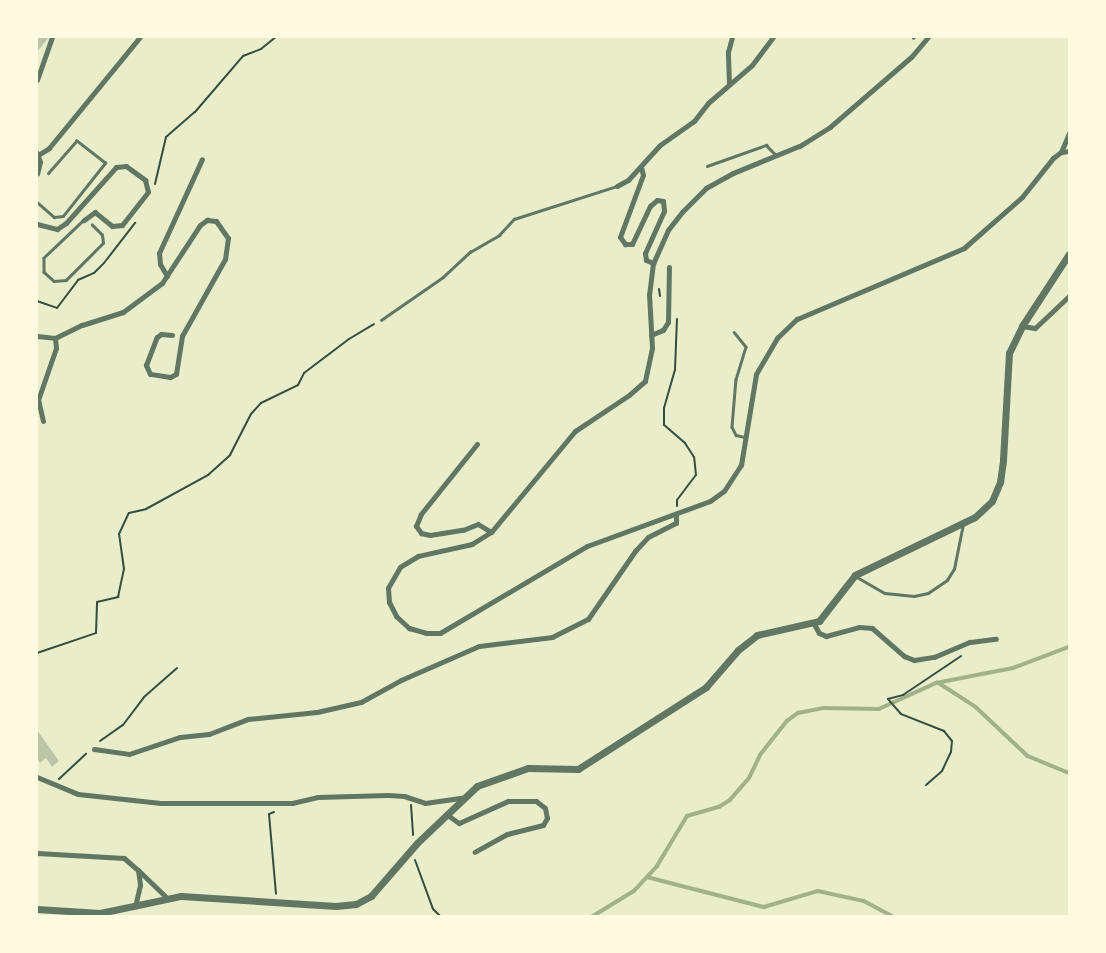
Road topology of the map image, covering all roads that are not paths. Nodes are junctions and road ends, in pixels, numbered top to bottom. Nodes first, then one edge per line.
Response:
1 (52, 37) edge
2 (140, 37) edge
3 (732, 37) edge
4 (774, 37) edge
5 (928, 37) edge
6 (37, 80) edge
7 (729, 84) junction
8 (1069, 133) edge
9 (1069, 151) edge
10 (1061, 152) junction
11 (37, 154) edge
12 (777, 156) junction
13 (202, 159) dead end
14 (707, 166) dead end
15 (641, 167) junction
16 (49, 173) dead end
17 (37, 174) edge
18 (617, 186) joint
19 (86, 189) junction
20 (91, 194) junction
21 (37, 202) edge
22 (84, 220) joint
23 (37, 224) edge
24 (92, 225) dead end
25 (1069, 254) edge
26 (653, 263) junction
27 (669, 267) dead end
28 (167, 276) junction
29 (1069, 296) edge
30 (381, 320) road end
31 (1022, 326) junction
32 (734, 332) dead end
33 (172, 335) dead end
34 (651, 335) junction
35 (37, 336) edge
36 (55, 338) junction
37 (43, 421) dead end
38 (745, 437) junction
39 (477, 444) dead end
40 (676, 514) junction
41 (963, 524) junction
42 (491, 532) junction
43 (855, 575) junction
44 (814, 624) junction
45 (996, 639) dead end
46 (94, 749) road end
47 (37, 777) edge
48 (462, 798) junction
49 (446, 814) junction
50 (475, 852) dead end
51 (37, 853) edge
52 (138, 870) junction
53 (167, 898) junction
54 (135, 906) junction
55 (37, 909) edge

1 - 6 street
2 - 11 street
3 - 7 street
4 - 7 street
5 - 12 street
7 - 15 street
8 - 10 street
9 - 10 street
10 - 38 street
11 - 17 street
12 - 14 lane
12 - 26 street
13 - 28 street
15 - 18 street
15 - 26 street
16 - 19 lane
18 - 30 lane
19 - 20 lane
19 - 21 lane
20 - 22 street
20 - 23 street
22 - 24 lane
25 - 31 street
26 - 34 street
27 - 34 street
28 - 33 street
28 - 36 street
29 - 31 street
31 - 41 street
32 - 38 lane
34 - 42 street
35 - 36 street
36 - 37 street
38 - 40 street
39 - 42 street
40 - 42 street
40 - 46 street
41 - 43 street
41 - 43 lane
43 - 44 street
44 - 45 street
44 - 48 street
47 - 48 street
48 - 49 street
49 - 50 street
49 - 53 street
51 - 52 street
52 - 53 street
52 - 54 street
53 - 54 street
54 - 55 street

